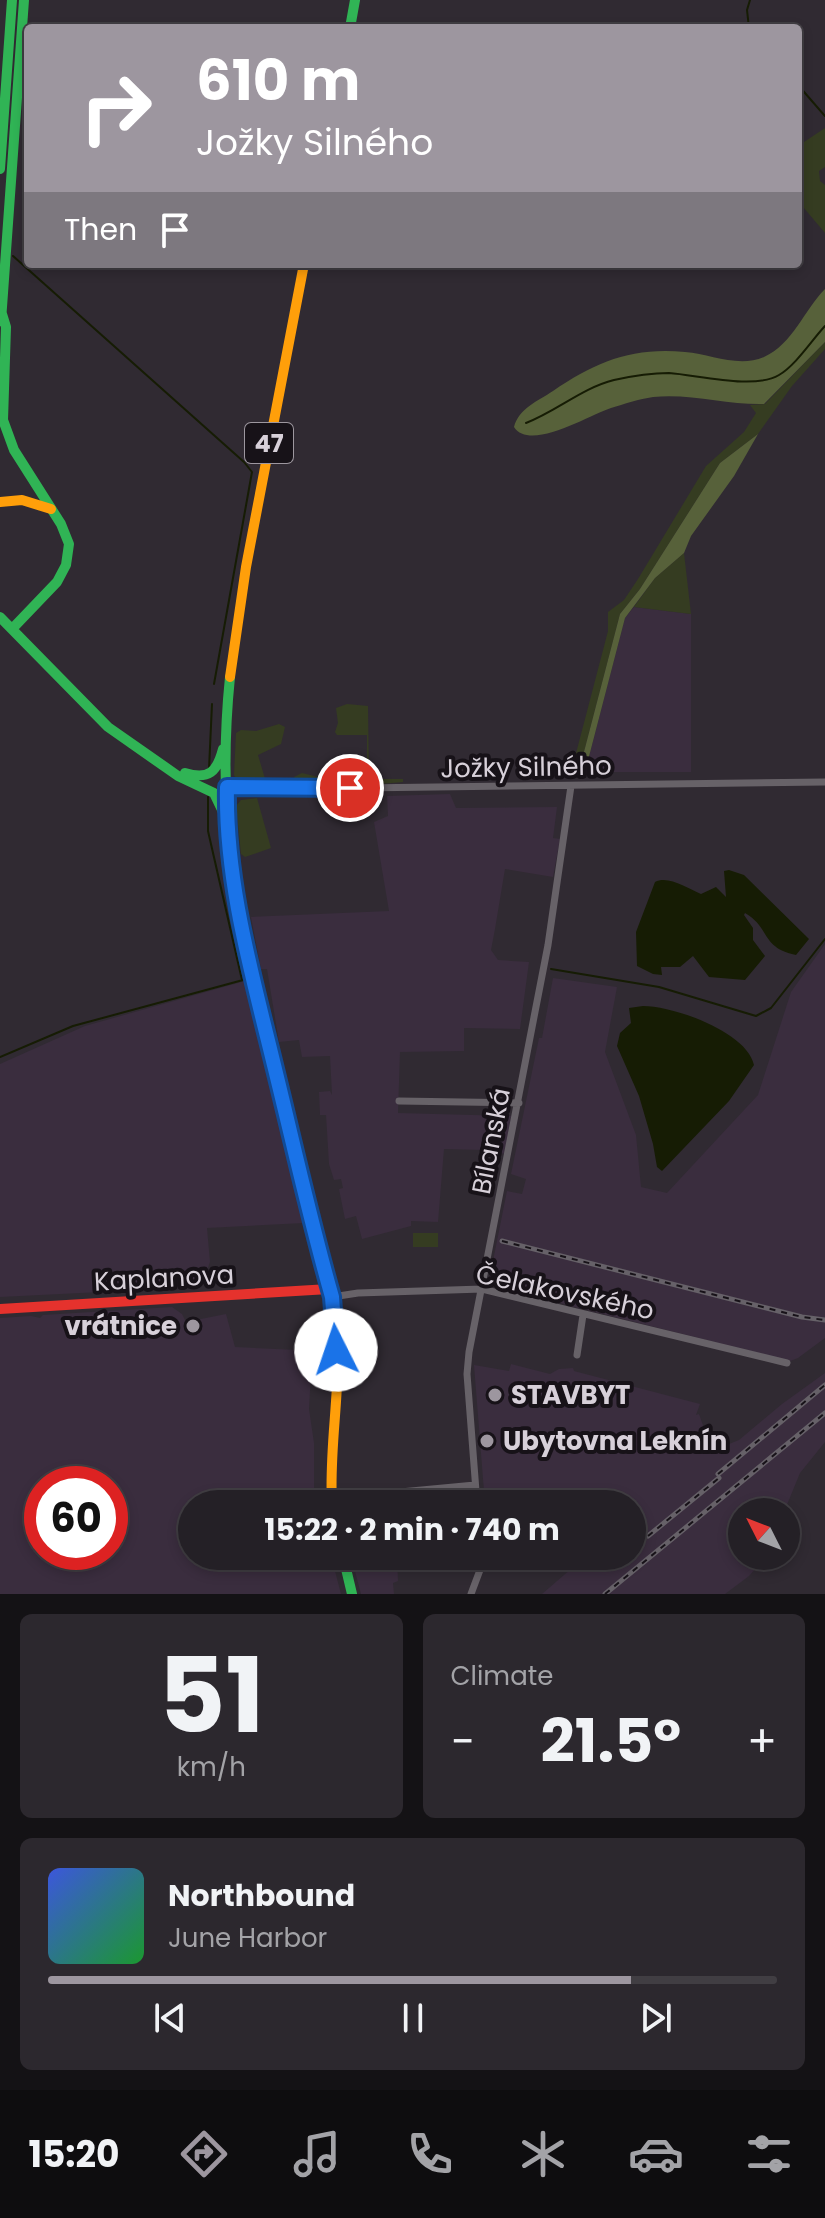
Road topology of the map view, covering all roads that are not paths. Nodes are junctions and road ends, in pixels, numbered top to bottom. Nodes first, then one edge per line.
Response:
1 (12, 0) edge
2 (24, 0) edge
3 (355, 0) edge
4 (351, 24) edge
5 (0, 169) edge
6 (303, 268) edge
7 (2, 314) junction
8 (0, 334) edge
9 (0, 502) edge
10 (51, 509) junction
11 (0, 617) edge
12 (12, 629) junction
13 (228, 726) junction
14 (167, 768) junction
15 (825, 782) edge
16 (571, 786) junction
17 (227, 787) junction
18 (226, 819) junction
19 (399, 1101) dead end
20 (519, 1103) junction
21 (482, 1289) junction
22 (330, 1293) junction
23 (0, 1309) edge
24 (583, 1315) junction
25 (577, 1355) dead end
26 (787, 1363) dead end
27 (475, 1485) junction
28 (332, 1490) edge
29 (422, 1490) edge
30 (476, 1490) edge
31 (346, 1570) edge
32 (479, 1570) edge
33 (352, 1594) edge
34 (471, 1594) edge

1 - 5 main road
2 - 7 main road
3 - 4 main road
6 - 13 main road, 47
7 - 8 main road
7 - 10 main road
9 - 10 main road
10 - 12 main road
11 - 12 main road
12 - 14 main road
13 - 14 main road
13 - 17 main road, 47
14 - 17 main road
14 - 18 main road
15 - 16 street, Jožky Silného
16 - 17 street, Jožky Silného
16 - 20 street, Bílanská
17 - 18 main road, 47
18 - 22 main road, 47
19 - 20 street
20 - 21 street, Bílanská
21 - 22 street, Čelakovského
21 - 24 street, Čelakovského
21 - 27 street, Bílanská
22 - 23 main road, Kaplanova
22 - 28 main road, 47
24 - 25 street
24 - 26 street, Čelakovského
27 - 29 street
27 - 30 street, Bílanská
31 - 33 main road
32 - 34 street

